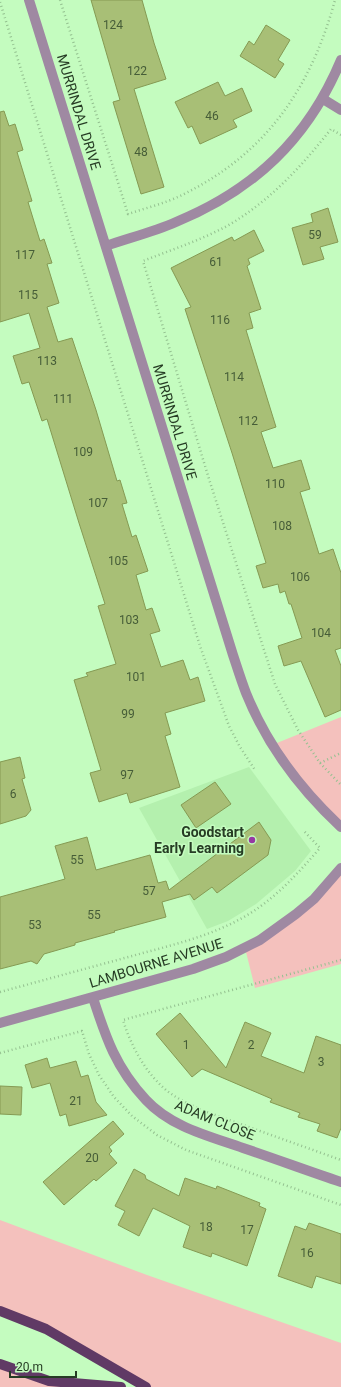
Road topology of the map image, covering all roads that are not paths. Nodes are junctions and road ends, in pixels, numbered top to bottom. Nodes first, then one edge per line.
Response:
1 (29, 0) edge
2 (341, 60) edge
3 (323, 100) junction
4 (341, 110) edge
5 (106, 246) junction
6 (341, 827) edge
7 (341, 868) edge
8 (93, 998) junction
9 (0, 1023) edge
10 (341, 1182) edge
11 (0, 1311) edge
12 (0, 1364) edge
13 (121, 1387) edge
14 (146, 1387) edge

1 - 5 street, MURRINDAL DRIVE
2 - 3 street
3 - 4 street
3 - 5 street
5 - 6 street, MURRINDAL DRIVE
7 - 8 street, LAMBOURNE AVENUE
8 - 9 street, LAMBOURNE AVENUE
8 - 10 street, ADAM CLOSE
11 - 14 main road
12 - 13 main road

